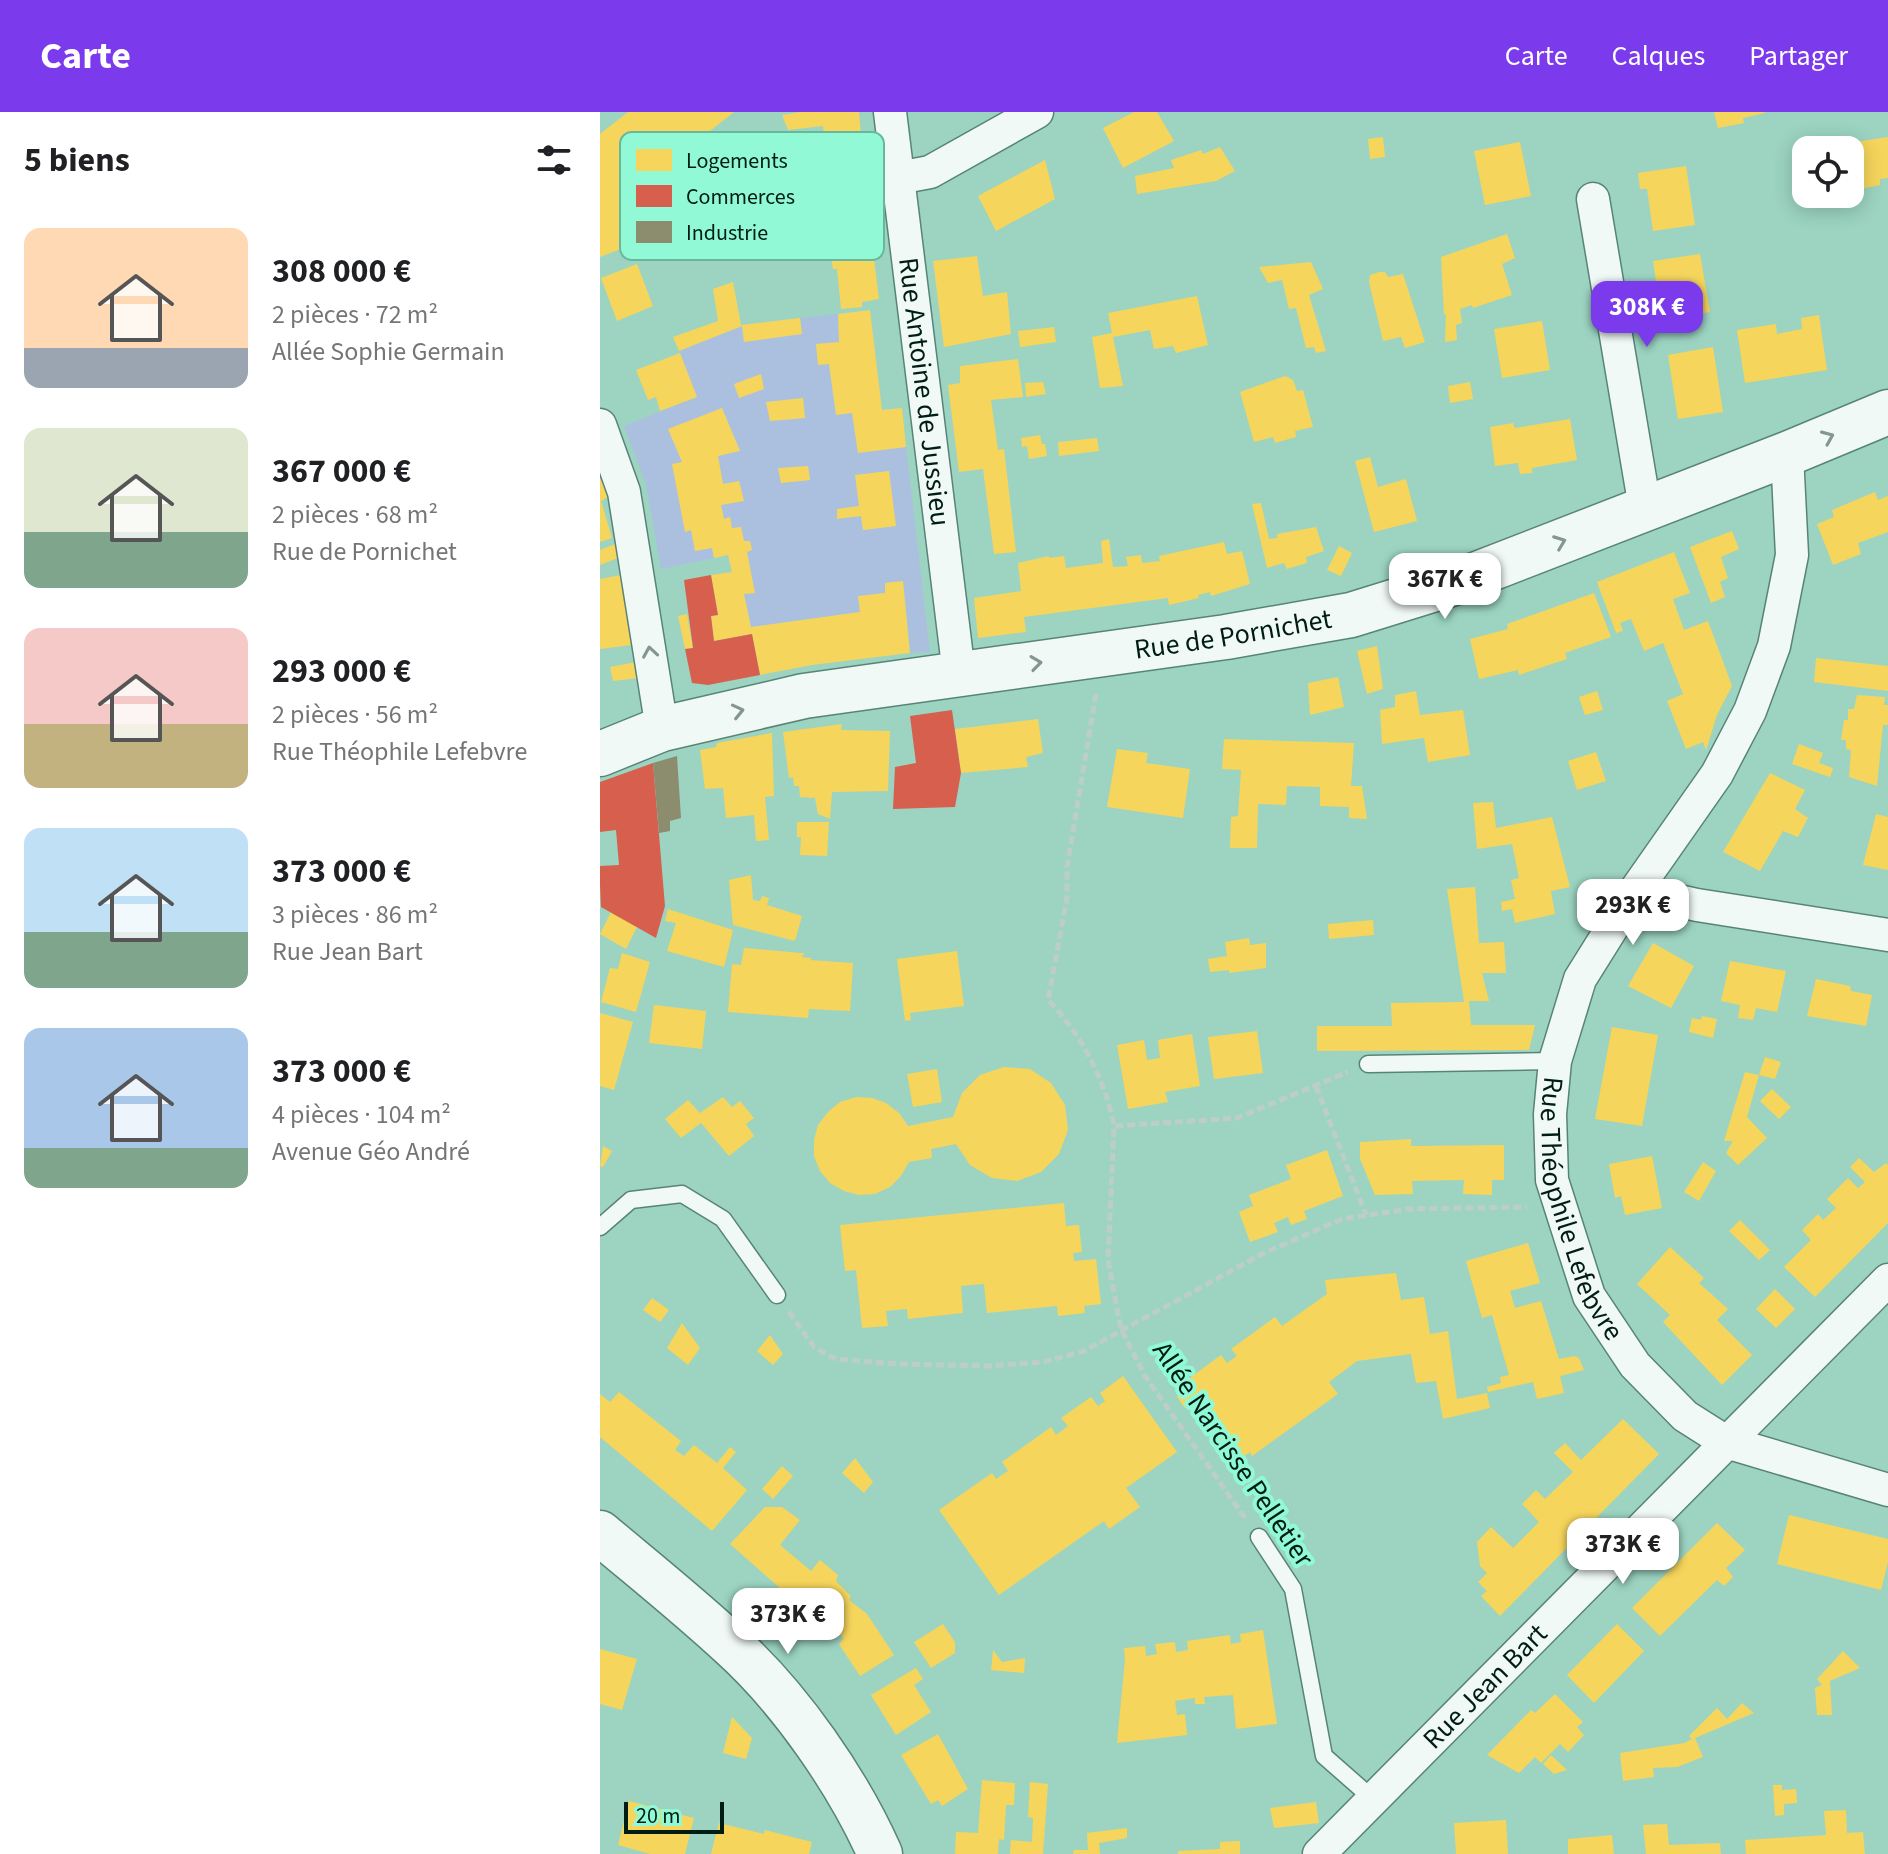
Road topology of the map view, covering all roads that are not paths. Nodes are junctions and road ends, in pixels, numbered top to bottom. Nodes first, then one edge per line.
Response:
1 (890, 112) edge
2 (1037, 112) edge
3 (898, 178) junction
4 (1593, 199) dead end
5 (1888, 412) edge
6 (600, 425) edge
7 (1787, 454) junction
8 (1645, 508) junction
9 (959, 674) junction
10 (662, 729) junction
11 (600, 754) edge
12 (1635, 891) junction
13 (1888, 935) edge
14 (1555, 1061) junction
15 (1368, 1064) road end
16 (600, 1227) edge
17 (1888, 1280) edge
18 (777, 1295) road end
19 (1726, 1442) junction
20 (1888, 1490) edge
21 (600, 1533) edge
22 (1259, 1537) road end
23 (1373, 1799) junction
24 (880, 1854) edge
25 (1319, 1854) edge

1 - 3 street, Rue Antoine de Jussieu
2 - 3 street
3 - 9 street, Rue Antoine de Jussieu
4 - 8 street
7 -> 5 main road, Rue de Pornichet
10 -> 6 street
7 - 8 main road, Rue de Pornichet
7 - 12 street, Rue Théophile Lefebvre
9 -> 8 main road, Rue de Pornichet
10 -> 9 main road, Rue de Pornichet
10 - 11 main road, Rue de Pornichet
12 - 13 street
12 - 14 street, Rue Théophile Lefebvre
14 - 15 lane
14 - 19 street, Rue Théophile Lefebvre
16 - 18 lane
17 - 19 street, Rue Jean Bart
19 - 20 street, Rue Théophile Lefebvre
19 - 23 street, Rue Jean Bart
21 - 24 main road
22 - 23 lane, Allée Narcisse Pelletier
23 - 25 street, Rue Jean Bart

